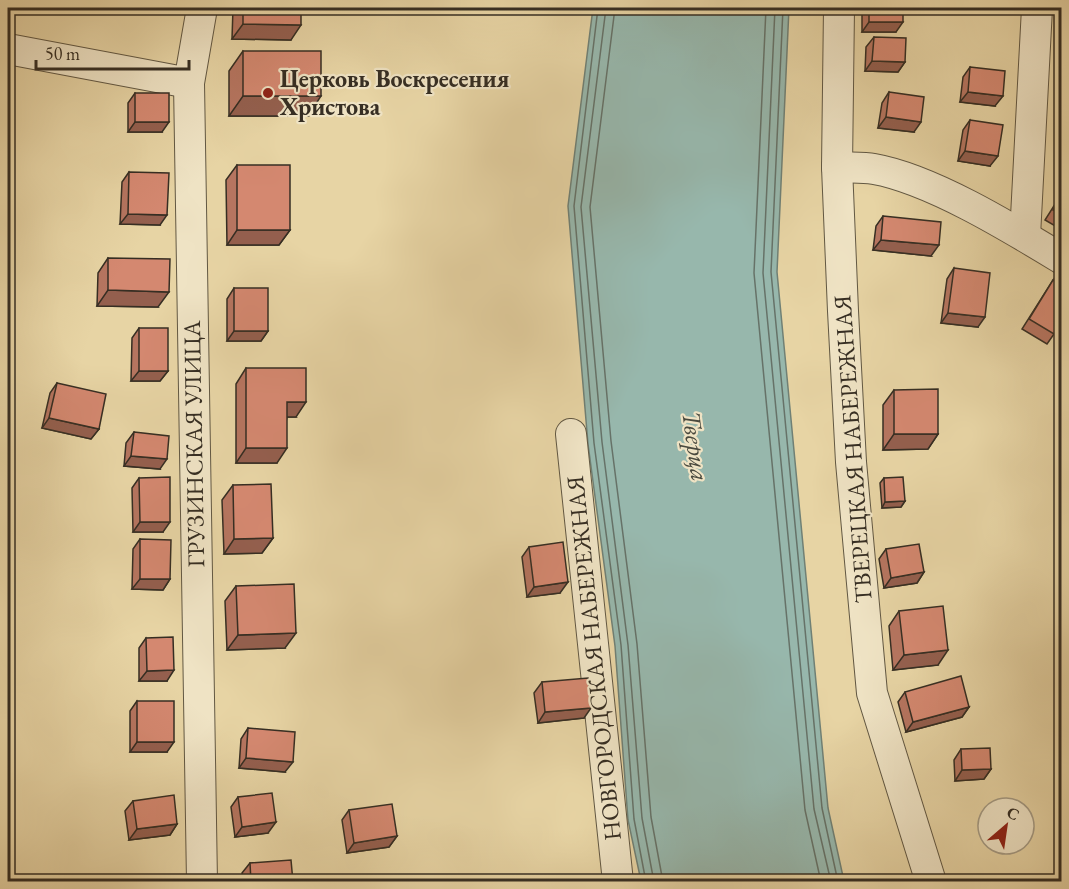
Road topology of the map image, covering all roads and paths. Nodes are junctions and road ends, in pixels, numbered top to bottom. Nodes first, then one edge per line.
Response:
1 (202, 8) edge
2 (839, 8) edge
3 (1037, 8) edge
4 (8, 49) edge
5 (189, 83) junction
6 (837, 167) junction
7 (1025, 236) junction
8 (1062, 259) edge
9 (571, 434) dead end
10 (202, 882) edge
11 (618, 882) edge
12 (931, 882) edge

1 - 5 street, ГРУЗИНСКАЯ УЛИЦА
2 - 6 street, ТВЕРЕЦКАЯ НАБЕРЕЖНАЯ
3 - 7 street
4 - 5 street
5 - 10 street, ГРУЗИНСКАЯ УЛИЦА
6 - 7 street
6 - 12 street, ТВЕРЕЦКАЯ НАБЕРЕЖНАЯ
7 - 8 street
9 - 11 street, НОВГОРОДСКАЯ НАБЕРЕЖНАЯ

